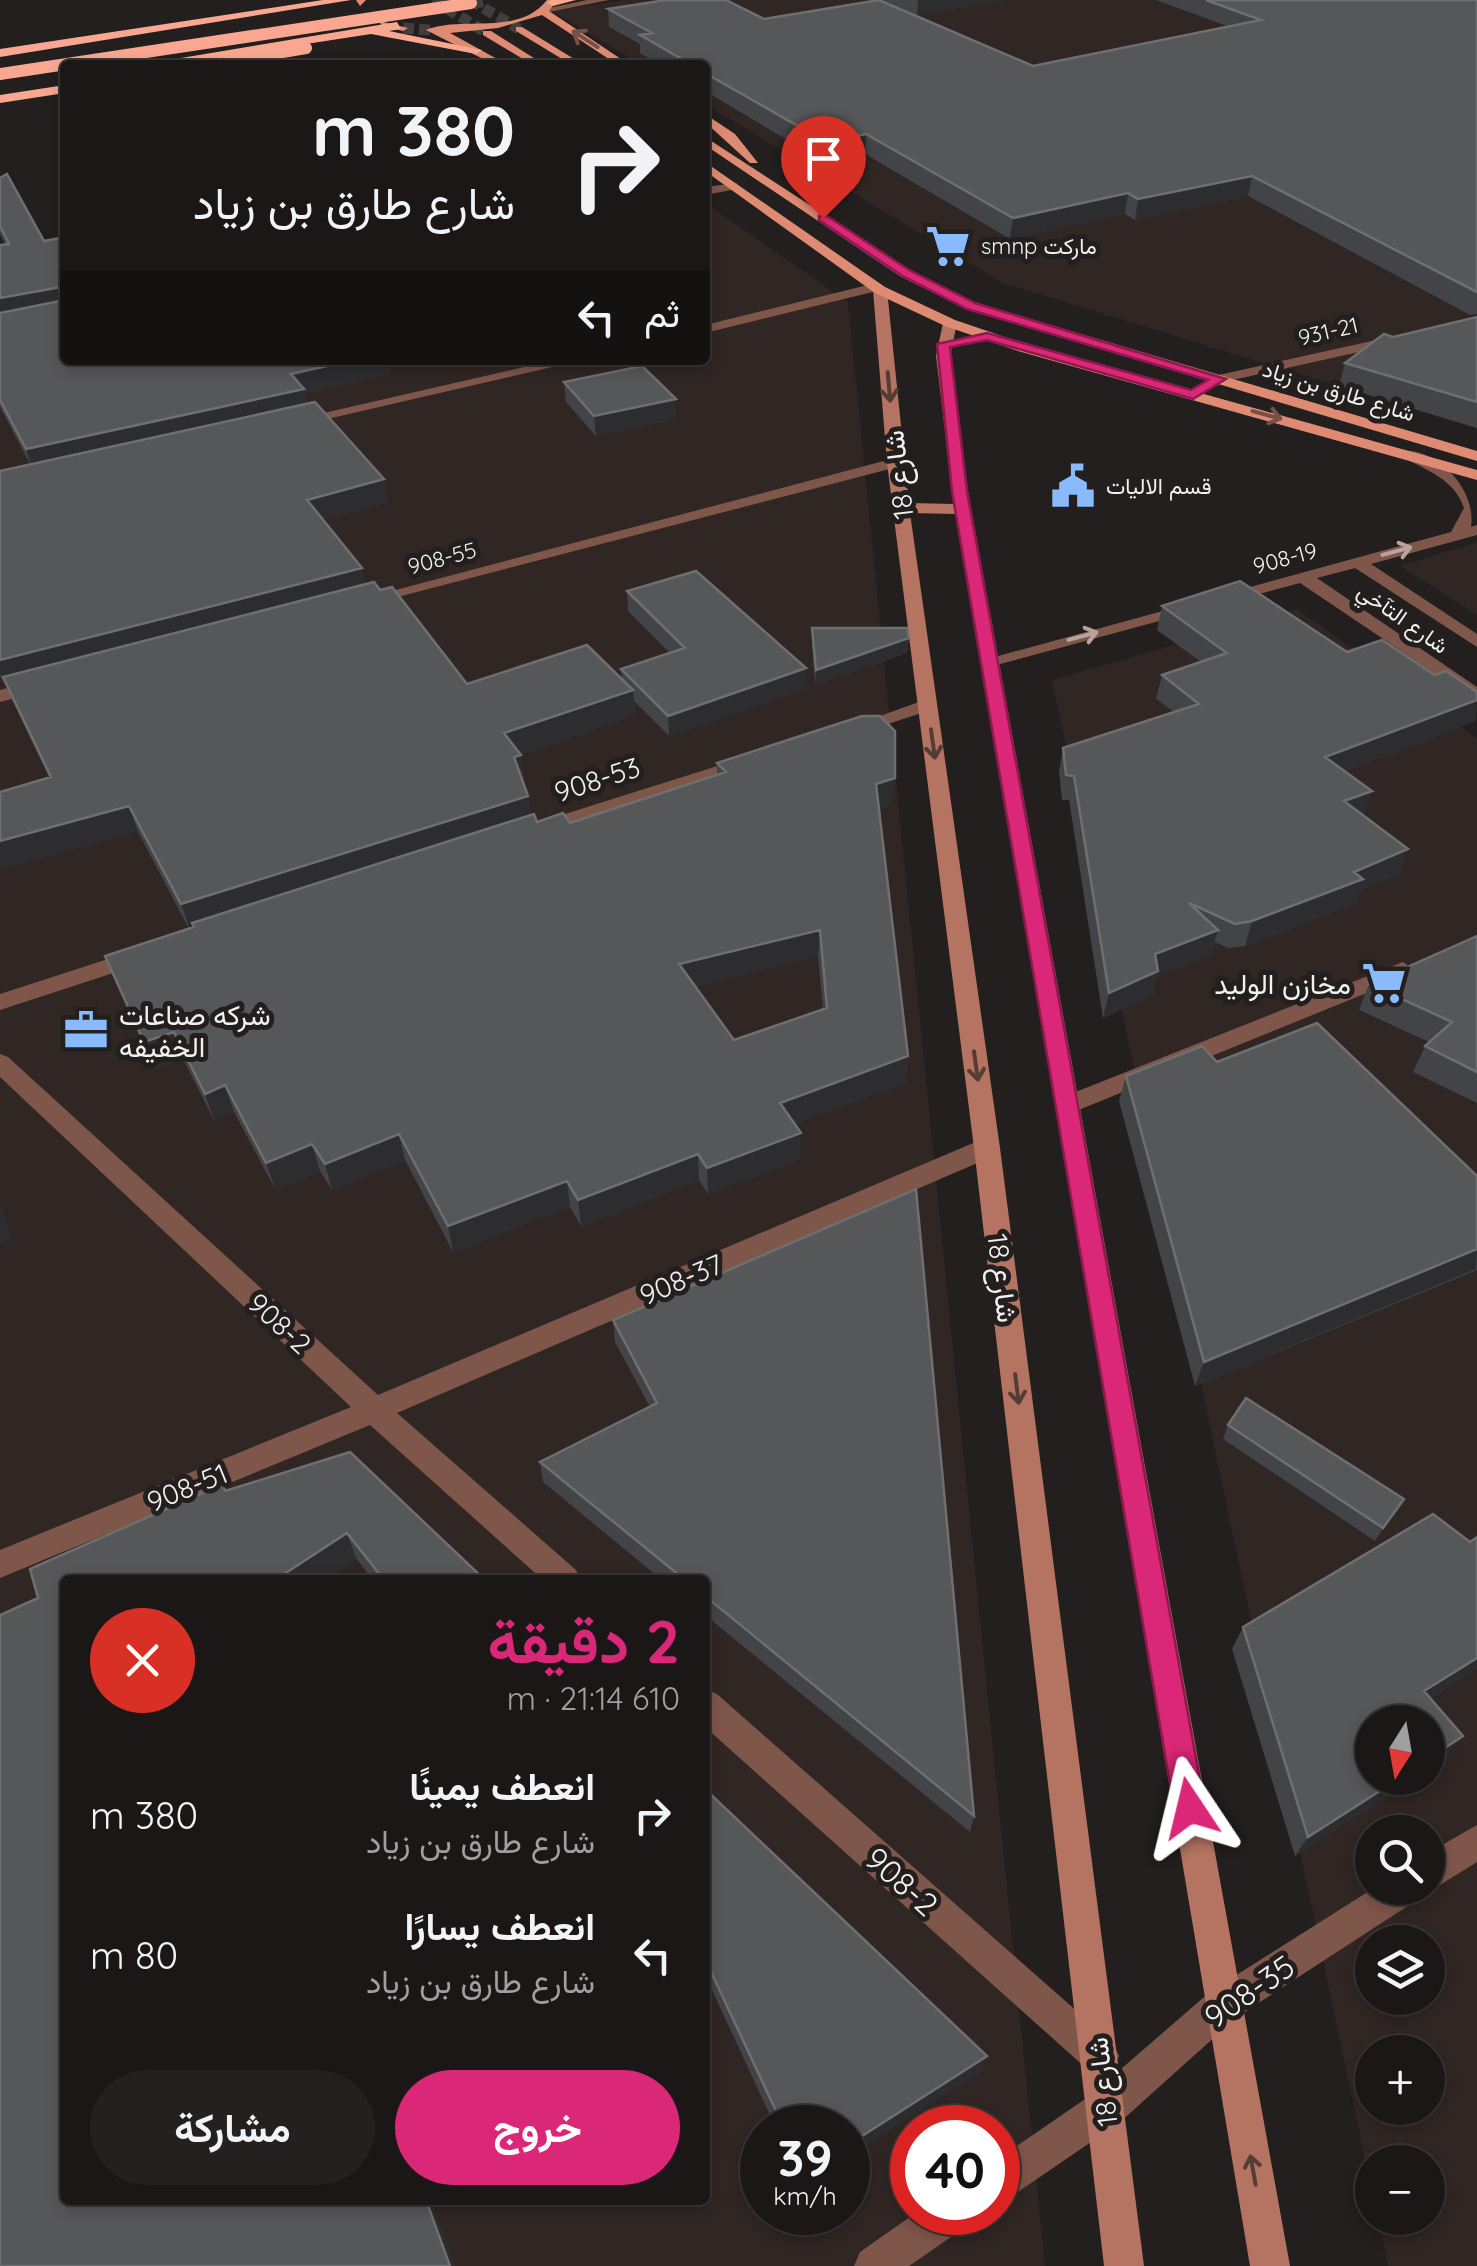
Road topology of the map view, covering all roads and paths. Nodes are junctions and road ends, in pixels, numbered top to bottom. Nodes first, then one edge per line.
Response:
1 (345, 0) edge
2 (418, 0) tunnel mouth
3 (570, 0) edge
4 (604, 0) edge
5 (331, 1) edge
6 (478, 1) edge
7 (550, 6) edge
8 (394, 26) tunnel mouth
9 (519, 29) tunnel mouth
10 (353, 32) junction
11 (487, 34) tunnel mouth
12 (476, 50) junction
13 (0, 52) edge
14 (92, 60) edge
15 (176, 60) edge
16 (237, 60) edge
17 (494, 60) edge
18 (531, 60) edge
19 (571, 60) edge
20 (619, 60) edge
21 (0, 64) edge
22 (60, 65) edge
23 (0, 74) edge
24 (60, 79) edge
25 (0, 88) edge
26 (60, 90) edge
27 (0, 99) edge
28 (710, 121) edge
29 (710, 143) edge
30 (710, 170) edge
31 (710, 177) edge
32 (764, 178) junction
33 (732, 185) junction
34 (710, 189) edge
35 (878, 289) junction
36 (710, 329) edge
37 (946, 333) junction
38 (1422, 333) edge
39 (552, 365) edge
40 (1219, 379) junction
41 (1193, 395) junction
42 (287, 424) edge
43 (1408, 454) junction
44 (1477, 456) edge
45 (895, 462) junction
46 (1477, 475) edge
47 (901, 508) junction
48 (963, 508) junction
49 (1468, 532) edge
50 (1357, 562) junction
51 (1303, 577) junction
52 (341, 607) edge
53 (1477, 642) edge
54 (989, 662) junction
55 (57, 682) edge
56 (0, 696) edge
57 (1477, 696) edge
58 (928, 705) junction
59 (833, 736) edge
60 (776, 754) edge
61 (511, 838) edge
62 (170, 947) edge
63 (1424, 962) edge
64 (0, 1002) edge
65 (0, 1063) edge
66 (1067, 1105) junction
67 (987, 1148) junction
68 (374, 1410) junction
69 (0, 1564) edge
70 (558, 1575) edge
71 (710, 1709) edge
72 (1477, 1842) edge
73 (1445, 1862) edge
74 (1378, 1905) edge
75 (1224, 2004) junction
76 (1100, 2056) junction
77 (1105, 2109) junction
78 (1020, 2167) edge
79 (919, 2235) edge
80 (874, 2266) edge
81 (1124, 2266) edge
82 (1270, 2266) edge

1 - 5 highway
2 - 21 highway
3 - 7 highway
4 - 7 street
5 - 13 highway
6 - 14 highway, bridge
6 - 16 highway, bridge
7 - 12 main road
20 -> 7 main road
8 - 10 highway
9 - 19 main road
10 - 12 highway
10 - 15 highway
11 - 18 main road
12 - 17 main road
22 - 23 highway, bridge
24 - 25 highway
26 - 27 highway
28 - 32 main road
29 - 32 main road, شارع طارق بن زياد
30 - 33 main road, شارع طارق بن زياد
31 - 33 main road
32 - 40 main road, شارع طارق بن زياد
33 - 34 street
33 - 35 main road, شارع طارق بن زياد
35 - 36 street
35 - 37 main road, شارع طارق بن زياد
35 -> 45 street, شارع 18
37 - 41 main road, شارع طارق بن زياد
37 - 48 street
38 - 40 street, 931-21
39 - 42 street
40 - 41 street, 931-21
40 - 44 main road, شارع طارق بن زياد
41 -> 43 main road, شارع طارق بن زياد
43 - 46 main road, شارع طارق بن زياد
43 - 49 street
45 - 47 street, شارع 18
45 - 52 street, 908-55
47 - 48 street
47 - 58 street, شارع 18
48 - 54 street
50 -> 49 street, 908-19
50 - 51 street, 908-19
50 - 53 street, شارع التآخي
54 -> 51 street, 908-19
51 - 57 street, شارع التآخي
54 - 66 street
55 - 56 street
58 - 59 street
58 -> 67 street, شارع 18
60 - 61 street, 908-53
62 - 64 street
63 - 66 street
65 - 68 street, 908-2
66 - 75 street
67 - 68 street, 908-37
67 -> 76 street, شارع 18
68 - 69 street, 908-51
68 - 70 street, 908-2
71 - 76 street, 908-2
72 - 73 street
74 - 75 street, 908-35
75 - 77 street, 908-35
82 -> 75 street
76 - 77 street, شارع 18
77 - 78 street, 908-35
77 - 81 street, شارع 18
79 - 80 street

